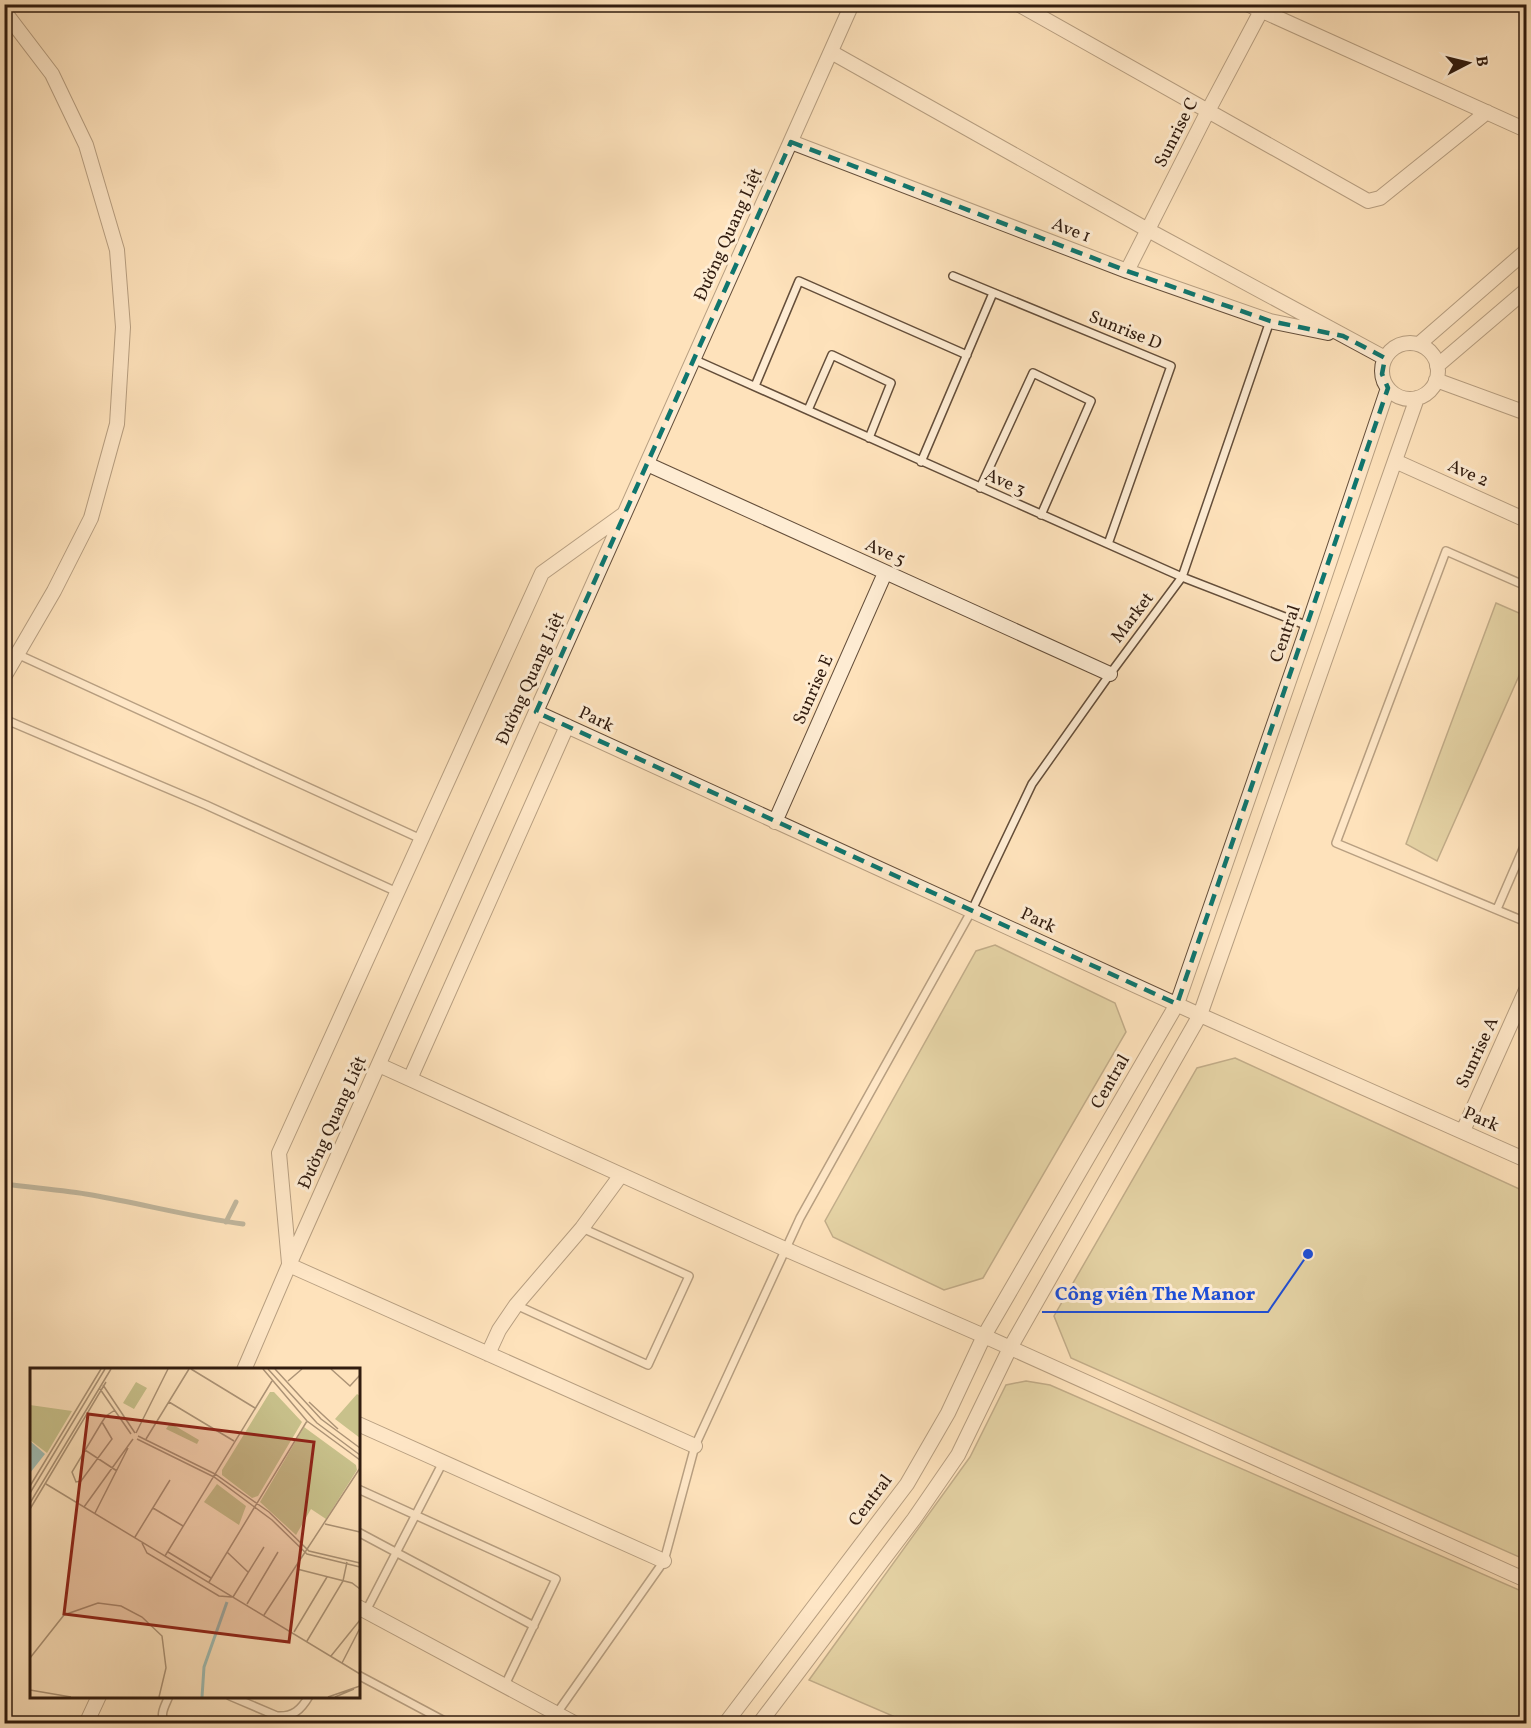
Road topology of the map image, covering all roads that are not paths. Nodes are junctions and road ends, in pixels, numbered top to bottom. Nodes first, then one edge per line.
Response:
1 (852, 4) edge
2 (1018, 4) edge
3 (1247, 4) edge
4 (4, 11) edge
5 (1261, 11) junction
6 (831, 52) junction
7 (1208, 111) junction
8 (1487, 112) junction
9 (1527, 130) edge
10 (791, 142) junction
11 (1148, 230) junction
12 (1527, 252) edge
13 (1126, 271) junction
14 (953, 276) dead end
15 (1251, 286) junction
16 (1527, 290) edge
17 (993, 293) junction
18 (1240, 310) junction
19 (1270, 321) junction
20 (1343, 336) junction
21 (1419, 344) junction
22 (967, 355) junction
23 (1385, 358) junction
24 (693, 359) junction
25 (1437, 366) junction
26 (1436, 380) junction
27 (755, 386) junction
28 (1388, 388) junction
29 (1417, 398) junction
30 (808, 410) junction
31 (1527, 413) edge
32 (869, 438) junction
33 (1395, 461) junction
34 (921, 462) junction
35 (647, 464) junction
36 (980, 488) junction
37 (624, 513) junction
38 (1041, 515) junction
39 (1527, 520) edge
40 (1108, 544) junction
41 (885, 573) junction
42 (1182, 577) junction
43 (1527, 586) edge
44 (1308, 626) junction
45 (17, 654) junction
46 (1110, 674) junction
47 (4, 677) edge
48 (536, 712) junction
49 (4, 719) edge
50 (567, 726) junction
51 (775, 822) junction
52 (421, 839) junction
53 (1527, 842) edge
54 (397, 892) junction
55 (1497, 909) junction
56 (972, 910) junction
57 (1527, 922) edge
58 (1527, 990) edge
59 (1177, 1004) junction
60 (1200, 1015) junction
61 (379, 1065) junction
62 (411, 1079) junction
63 (1463, 1131) junction
64 (1527, 1160) edge
65 (621, 1175) junction
66 (582, 1228) junction
67 (785, 1250) junction
68 (289, 1265) junction
69 (516, 1305) junction
70 (984, 1336) junction
71 (1010, 1348) junction
72 (488, 1354) junction
73 (245, 1368) edge
74 (360, 1425) edge
75 (695, 1446) junction
76 (443, 1462) junction
77 (360, 1490) edge
78 (416, 1515) junction
79 (360, 1533) edge
80 (396, 1552) junction
81 (664, 1561) junction
82 (1527, 1580) edge
83 (362, 1609) edge
84 (534, 1626) junction
85 (360, 1676) edge
86 (505, 1685) junction
87 (98, 1698) edge
88 (168, 1698) edge
89 (235, 1698) edge
90 (308, 1698) edge
91 (556, 1718) edge
92 (86, 1724) edge
93 (165, 1724) edge
94 (450, 1724) edge
95 (576, 1724) edge
96 (725, 1724) edge
97 (759, 1724) edge

1 - 6 street, Đường Quang Liệt
2 - 7 street
3 - 5 street
4 - 45 street
5 - 7 street, Sunrise C
5 - 8 street
6 - 10 street, Đường Quang Liệt
6 - 11 street, Ave 1
7 - 8 street
7 - 11 street, Sunrise C
8 - 9 street
10 - 13 street, Ave 1
10 - 24 street, Đường Quang Liệt
11 - 13 street, Sunrise C
11 - 15 street, Ave 1
12 - 21 street
13 - 18 street, Ave 1
14 - 17 lane, Sunrise D
15 - 18 street
15 - 20 street, Ave 1
16 - 25 street
17 - 22 lane
17 - 40 lane, Sunrise D
18 - 19 street, Ave 1
19 - 20 street, Ave 1
19 - 42 lane, Market
20 - 23 street, Ave 1
21 - 23 street
21 - 25 street
22 - 27 lane
22 - 34 lane
23 - 28 street
24 - 27 lane, Ave 3
24 - 35 street, Đường Quang Liệt
25 - 26 street
26 - 29 street
26 - 31 street
27 - 30 lane, Ave 3
28 - 29 street
28 - 44 street, Central
29 - 33 street
30 - 32 lane, Ave 3
30 - 32 lane
32 - 34 lane, Ave 3
33 - 39 street, Ave 2
33 - 60 street
34 - 36 lane, Ave 3
35 - 37 street, Đường Quang Liệt
35 - 41 street, Ave 5
36 - 38 lane, Ave 3
36 - 38 lane
37 - 48 street, Đường Quang Liệt
37 - 52 street
38 - 40 lane, Ave 3
40 - 42 lane, Ave 3
41 - 46 street, Ave 5
41 - 51 street, Sunrise E
42 - 44 lane, Ave 3
42 - 46 lane, Market
43 - 55 lane
44 - 59 street, Central
45 - 47 street
45 - 52 lane
46 - 56 lane, Market
48 - 50 street, Park
48 - 61 street, Đường Quang Liệt
49 - 54 lane
50 - 51 street, Park
50 - 62 street
51 - 56 street, Park
52 - 54 street
53 - 55 lane
54 - 68 street
55 - 57 lane
56 - 59 street, Park
56 - 67 lane, Market
58 - 63 street, Sunrise A
59 - 60 street, Park
59 - 70 street, Central
60 - 63 street, Park
60 - 71 street
61 - 62 street
61 - 68 street, Đường Quang Liệt
62 - 65 street
63 - 64 street, Park
65 - 66 street
65 - 67 street
66 - 69 street
66 - 69 lane
67 - 70 street
67 - 75 lane, Market
68 - 72 street
68 - 73 street, Đường Quang Liệt
69 - 72 street
70 - 71 street
70 - 96 street, Central
71 - 82 street
71 - 97 street
72 - 75 street
74 - 76 street
75 - 81 lane, Market
76 - 78 lane
76 - 81 street
77 - 78 lane
78 - 80 lane
78 - 84 lane
79 - 80 lane
80 - 83 lane
80 - 84 lane
81 - 91 lane
83 - 86 street
84 - 86 lane
85 - 94 lane
86 - 91 street
87 - 92 street
88 - 93 lane
89 - 90 lane
91 - 95 street

